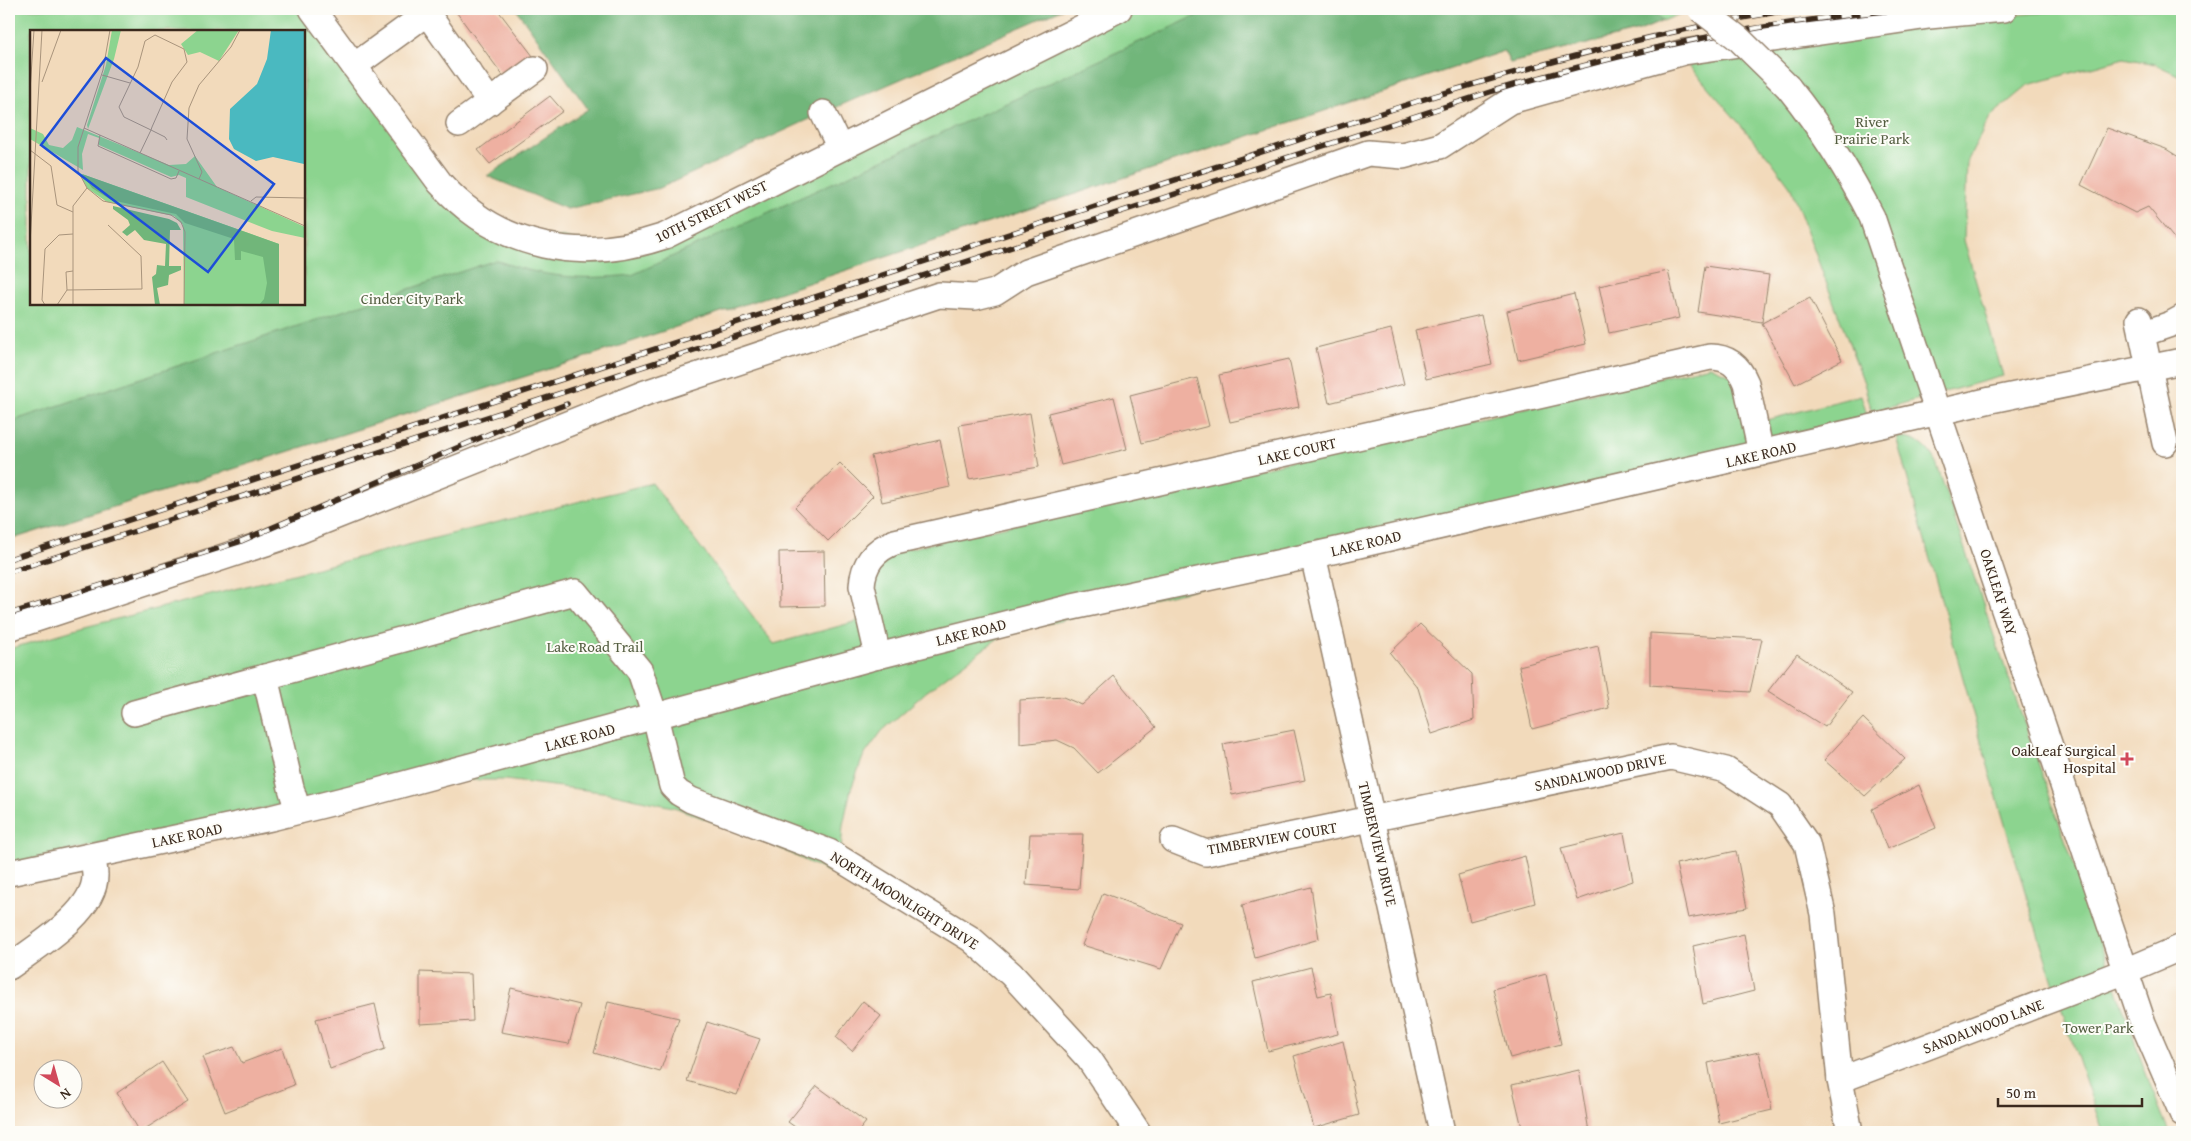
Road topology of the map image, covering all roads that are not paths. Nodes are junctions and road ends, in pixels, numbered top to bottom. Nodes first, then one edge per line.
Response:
1 (312, 9) edge
2 (1118, 9) edge
3 (1700, 9) edge
4 (2004, 9) edge
5 (425, 11) edge
6 (354, 66) junction
7 (535, 69) dead end
8 (490, 102) junction
9 (823, 113) dead end
10 (459, 124) dead end
11 (840, 148) junction
12 (2182, 318) edge
13 (2182, 361) edge
14 (2150, 367) junction
15 (1939, 413) junction
16 (2165, 442) dead end
17 (1761, 454) junction
18 (1313, 555) junction
19 (9, 628) edge
20 (878, 656) junction
21 (265, 677) junction
22 (134, 713) dead end
23 (655, 716) junction
24 (298, 811) junction
25 (1372, 819) junction
26 (1173, 840) dead end
27 (92, 856) junction
28 (9, 873) edge
29 (2182, 947) edge
30 (9, 967) edge
31 (2126, 971) junction
32 (1840, 1080) junction
33 (2182, 1113) edge
34 (1138, 1132) edge
35 (1442, 1132) edge
36 (1850, 1132) edge

1 - 6 street, 10TH STREET WEST
2 - 11 street, 10TH STREET WEST
3 - 15 street, OAKLEAF WAY, bridge
4 - 19 street
5 - 6 street
5 - 8 street
6 - 11 street, 10TH STREET WEST
7 - 8 street
8 - 10 street
9 - 11 street
12 - 14 street
13 - 14 street, LAKE ROAD
14 - 15 street, LAKE ROAD
14 - 16 street
15 - 17 street, LAKE ROAD
15 - 31 street, OAKLEAF WAY
17 - 18 street, LAKE ROAD
17 - 20 street, LAKE COURT
18 - 20 street, LAKE ROAD
18 - 25 street, TIMBERVIEW DRIVE
20 - 23 street, LAKE ROAD
21 - 22 street
21 - 23 street, NORTH MOONLIGHT DRIVE
21 - 24 street
23 - 24 street, LAKE ROAD
23 - 34 street, NORTH MOONLIGHT DRIVE
24 - 27 street, LAKE ROAD
25 - 26 street, TIMBERVIEW COURT
25 - 32 street, SANDALWOOD DRIVE
25 - 35 street, TIMBERVIEW DRIVE
27 - 28 street, LAKE ROAD
27 - 30 street
29 - 31 street, SANDALWOOD LANE
31 - 32 street, SANDALWOOD LANE
31 - 33 street, OAKLEAF WAY
32 - 36 street, SANDALWOOD DRIVE

